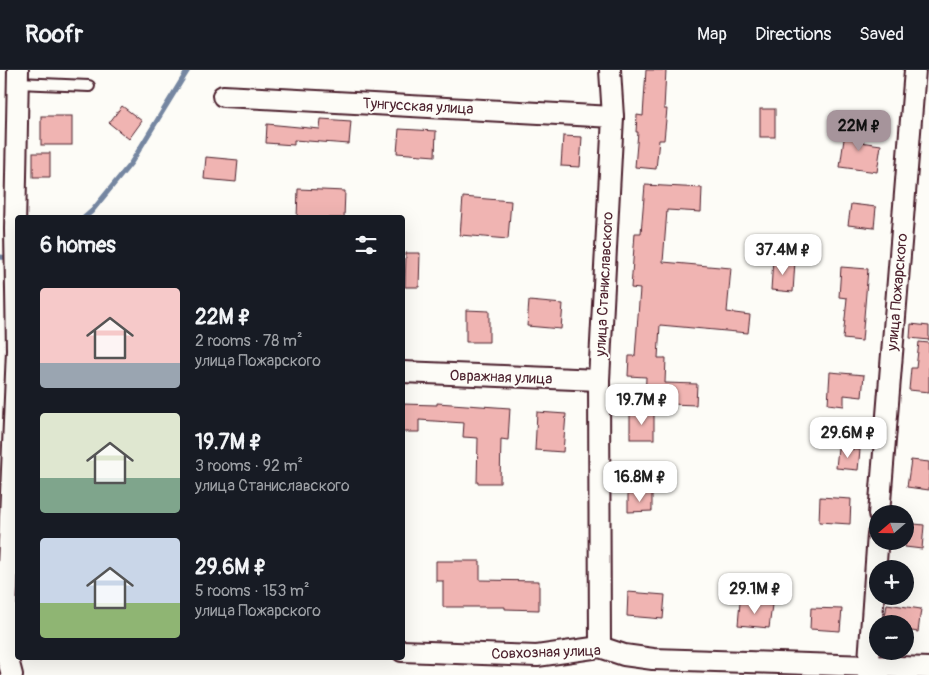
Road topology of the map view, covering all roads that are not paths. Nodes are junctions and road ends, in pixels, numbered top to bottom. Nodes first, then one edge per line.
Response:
1 (610, 70) edge
2 (915, 70) edge
3 (12, 78) edge
4 (89, 86) dead end
5 (223, 96) dead end
6 (613, 117) junction
7 (15, 229) edge
8 (15, 229) edge
9 (15, 275) edge
10 (0, 350) edge
11 (15, 350) edge
12 (405, 372) edge
13 (599, 380) junction
14 (15, 414) edge
15 (880, 505) edge
16 (877, 550) edge
17 (8, 636) edge
18 (600, 647) junction
19 (405, 651) edge
20 (929, 668) edge
21 (869, 670) edge
22 (12, 675) edge

1 - 6 street, улица Станиславского
2 - 15 street, улица Пожарского
3 - 4 lane
3 - 7 street
5 - 6 street, Тунгусская улица
6 - 13 street, улица Станиславского
8 - 9 street
10 - 11 street
12 - 13 street, Овражная улица
13 - 18 street, улица Станиславского
14 - 17 street
16 - 21 street
17 - 22 street
18 - 19 street, Совхозная улица
18 - 21 street, Совхозная улица
20 - 21 street, Совхозная улица

